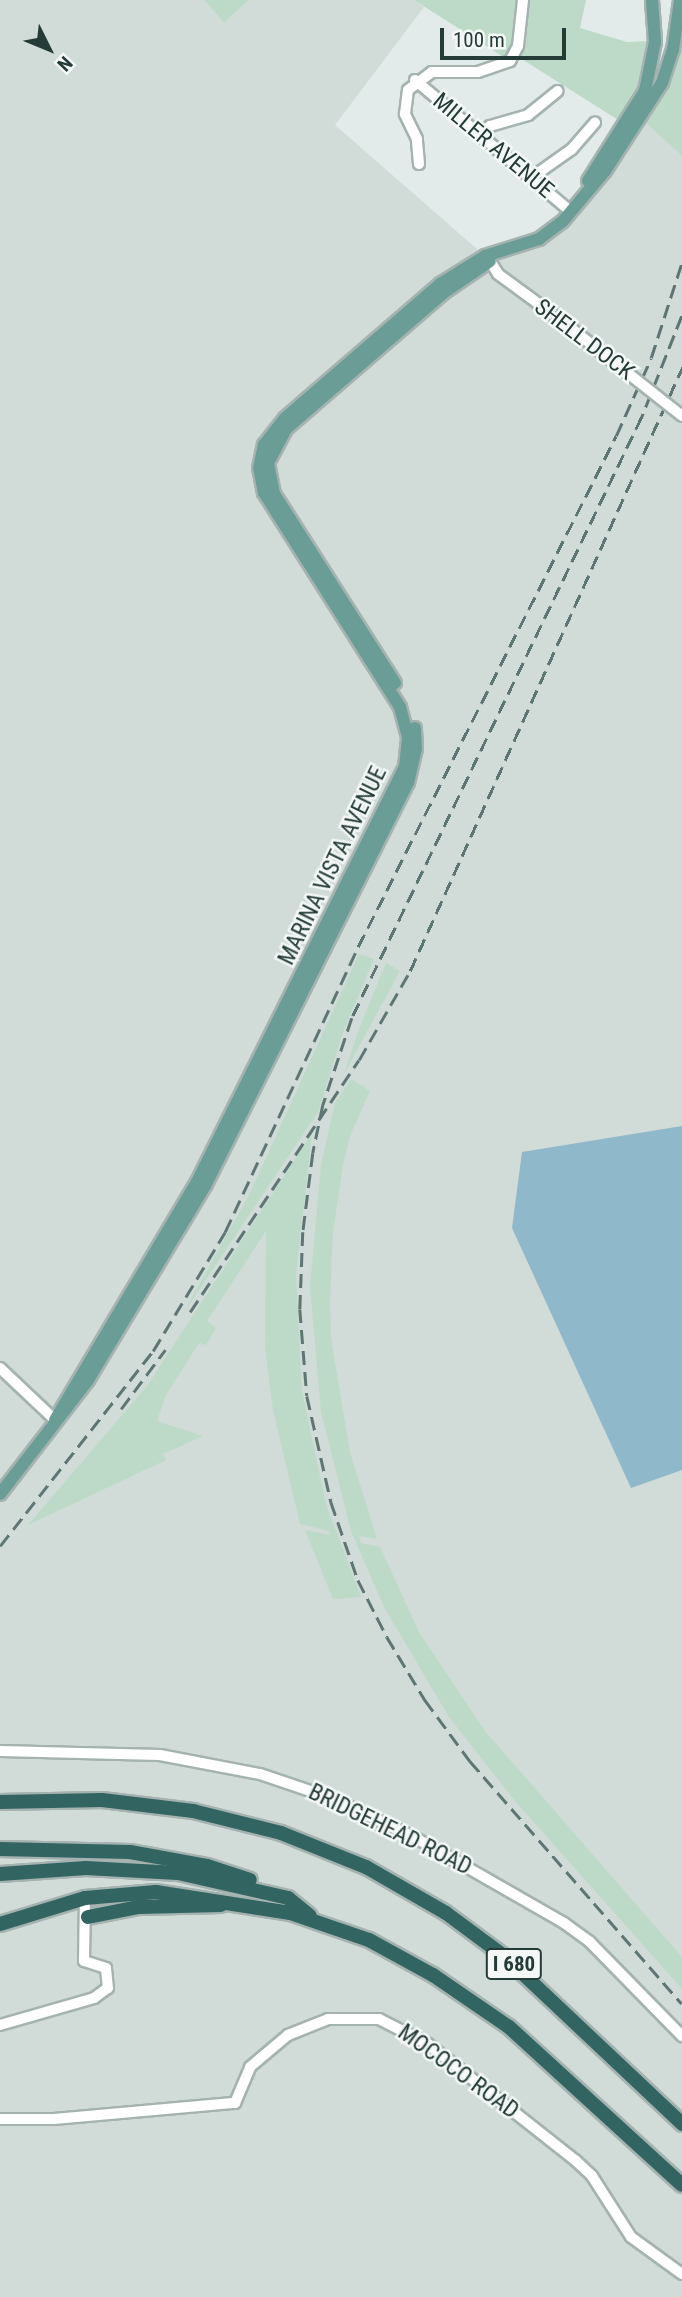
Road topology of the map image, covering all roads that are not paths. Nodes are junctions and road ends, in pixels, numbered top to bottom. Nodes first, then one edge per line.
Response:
1 (523, 0) edge
2 (652, 0) edge
3 (680, 0) edge
4 (655, 20) junction
5 (673, 50) junction
6 (415, 80) junction
7 (558, 91) dead end
8 (595, 123) dead end
9 (480, 136) junction
10 (419, 164) dead end
11 (531, 178) junction
12 (571, 212) junction
13 (493, 258) junction
14 (682, 415) edge
15 (0, 1368) edge
16 (55, 1420) junction
17 (0, 1493) edge
18 (0, 1751) edge
19 (0, 1802) edge
20 (0, 1849) edge
21 (0, 1874) edge
22 (267, 1892) junction
23 (85, 1898) junction
24 (242, 1903) junction
25 (88, 1917) junction
26 (313, 1919) junction
27 (0, 1924) edge
28 (0, 2025) edge
29 (682, 2036) edge
30 (0, 2119) edge
31 (682, 2124) edge
32 (682, 2185) edge
33 (682, 2274) edge

1 - 6 street
2 - 4 main road
3 - 5 main road, MARINA VISTA AVENUE
4 - 5 street
4 - 12 main road
5 - 12 main road, MARINA VISTA AVENUE
6 - 9 street, MILLER AVENUE
6 - 10 street
7 - 9 street
8 - 11 street
9 - 11 street, MILLER AVENUE
11 - 12 street, MILLER AVENUE
12 - 13 main road, MARINA VISTA AVENUE
13 - 14 street, SHELL DOCK, bridge
13 - 16 main road, MARINA VISTA AVENUE
15 - 16 street
16 - 17 main road, MARINA VISTA AVENUE
18 - 29 street, BRIDGEHEAD ROAD
19 - 31 highway, I 680
20 - 22 highway, I 680
21 - 22 highway, I 680
22 - 26 highway, I 680
23 - 24 highway, I 680
23 - 25 street
23 - 27 highway, I 680
24 - 25 highway
24 - 26 highway, I 680
25 - 28 street
26 - 32 highway, I 680
30 - 33 street, MOCOCO ROAD

